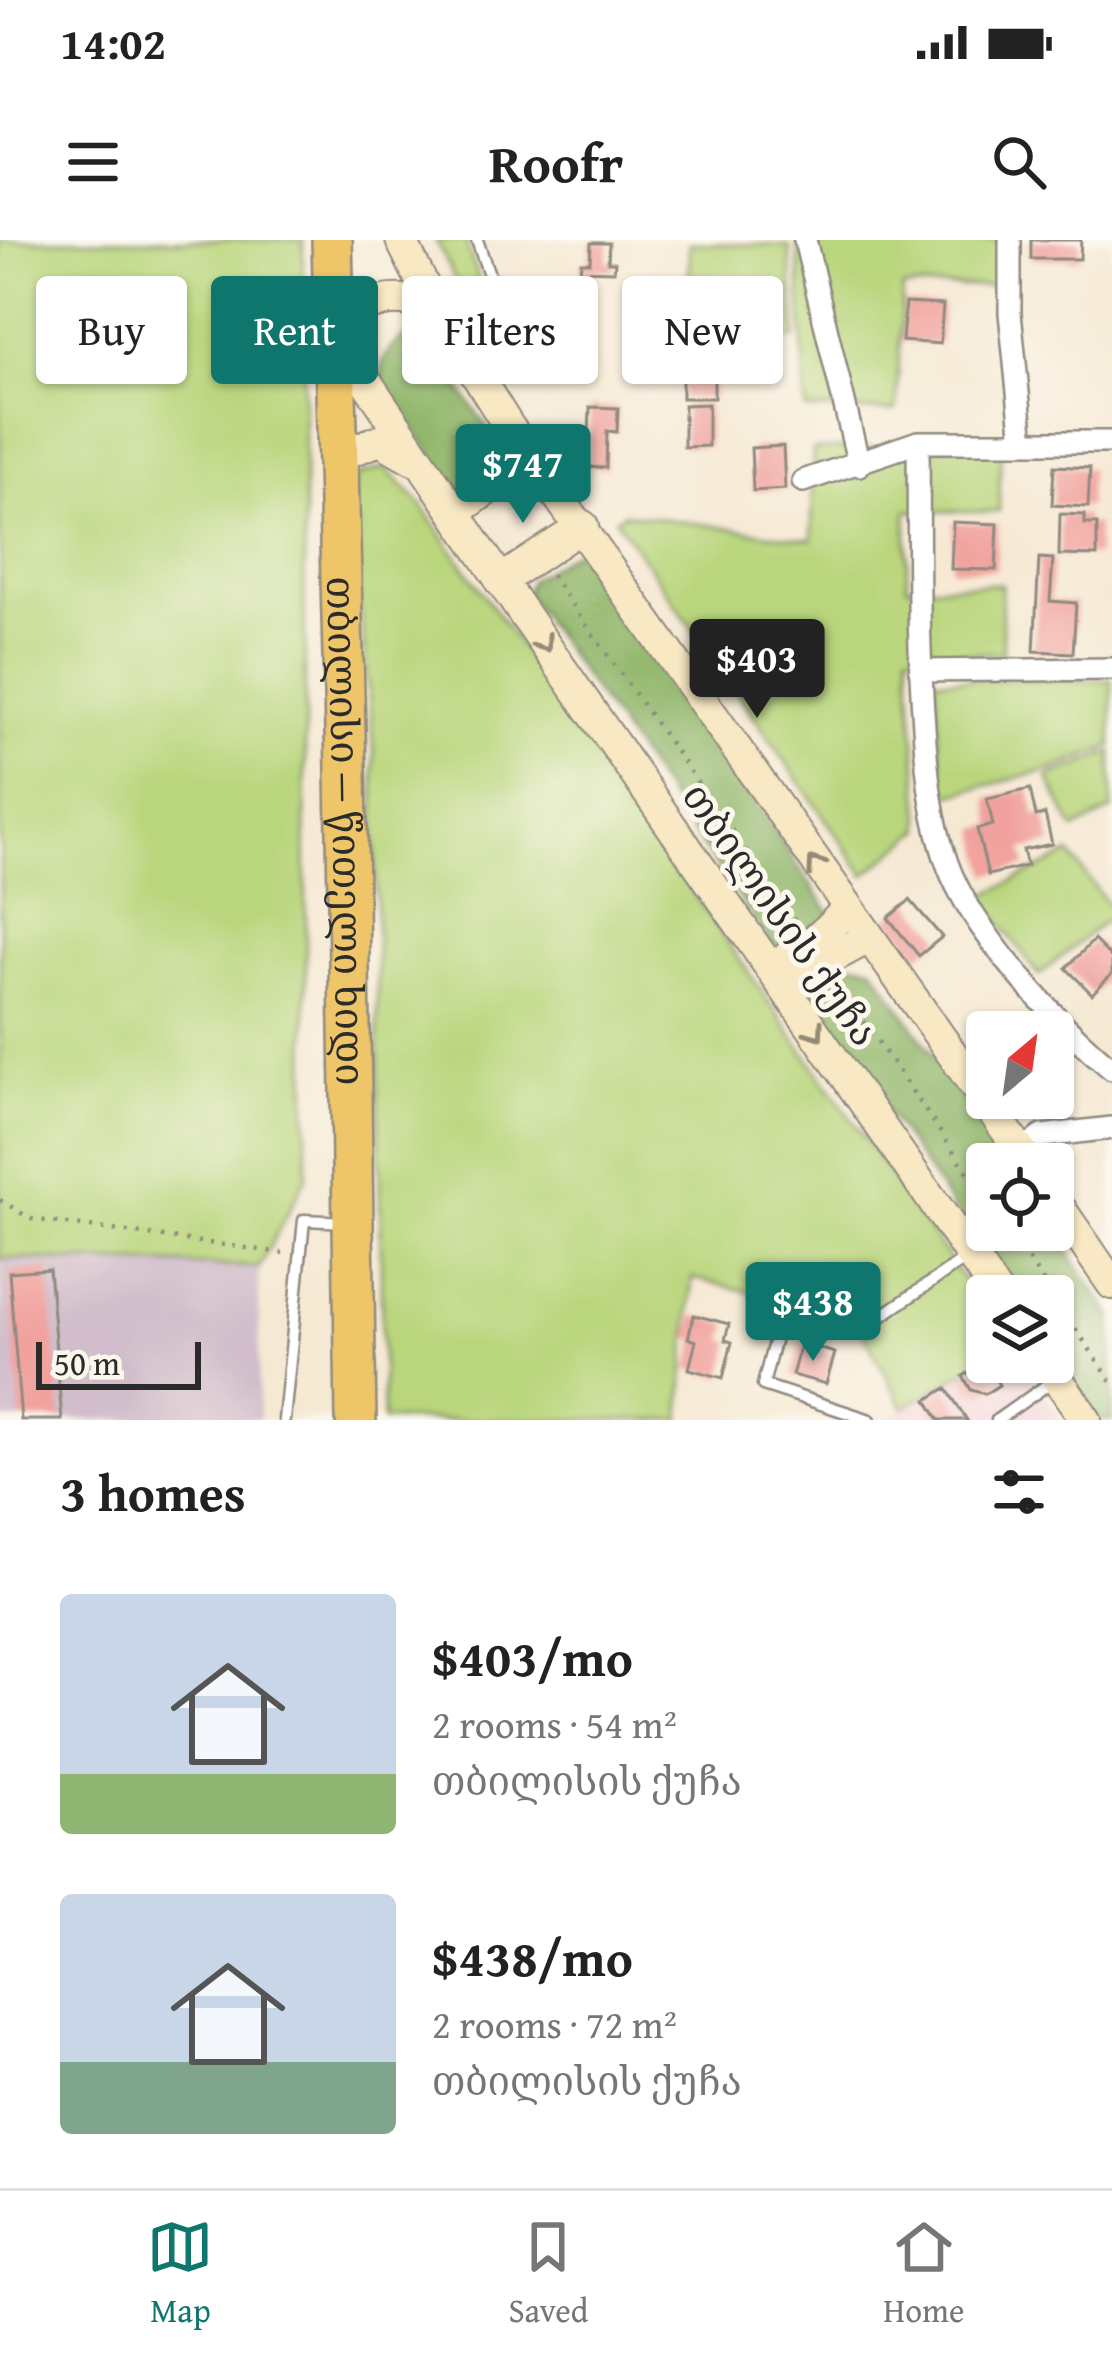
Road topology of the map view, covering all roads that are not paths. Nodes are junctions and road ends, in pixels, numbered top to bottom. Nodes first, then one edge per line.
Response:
1 (332, 240) edge
2 (400, 240) edge
3 (477, 240) edge
4 (806, 240) edge
5 (1010, 240) edge
6 (334, 276) edge
7 (418, 276) edge
8 (489, 276) edge
9 (338, 384) edge
10 (370, 384) edge
11 (484, 384) edge
12 (918, 442) junction
13 (1024, 442) junction
14 (1112, 442) edge
15 (532, 457) junction
16 (422, 465) junction
17 (859, 466) junction
18 (340, 467) junction
19 (803, 482) dead end
20 (454, 513) junction
21 (583, 526) junction
22 (500, 581) junction
23 (1112, 669) edge
24 (920, 671) junction
25 (846, 909) junction
26 (868, 938) junction
27 (817, 952) junction
28 (771, 965) junction
29 (789, 993) junction
30 (1112, 1069) edge
31 (1112, 1128) edge
32 (1015, 1143) edge
33 (1036, 1143) edge
34 (351, 1222) junction
35 (1074, 1229) edge
36 (971, 1256) junction
37 (984, 1275) edge
38 (1112, 1284) edge
39 (763, 1309) dead end
40 (781, 1314) junction
41 (1037, 1383) edge
42 (1060, 1383) edge
43 (284, 1420) edge
44 (356, 1420) edge
45 (870, 1420) edge
46 (997, 1420) edge
47 (1086, 1420) edge

1 - 6 highway, თბილისი — წითელი ხიდი
2 - 7 main road, თბილისის ქუჩა
3 - 8 lane
4 - 17 street
5 - 13 street
9 - 18 highway, თბილისი — წითელი ხიდი
10 - 16 main road, თბილისის ქუჩა
11 - 15 main road, თბილისის ქუჩა
12 - 13 street
12 - 17 street
12 - 24 street
13 - 14 street
15 - 20 main road
15 - 21 main road, თბილისის ქუჩა
16 - 18 main road
16 - 20 main road, თბილისის ქუჩა
17 - 19 street
18 - 34 highway, თბილისი — წითელი ხიდი
20 - 22 main road, თბილისის ქუჩა
21 - 22 main road
25 -> 21 main road, თბილისის ქუჩა
22 -> 28 main road, თბილისის ქუჩა
23 - 24 street
24 - 30 street
25 - 26 main road, თბილისის ქუჩა
25 - 27 main road
26 - 27 main road
26 - 32 main road, თბილისის ქუჩა
27 - 28 main road
27 - 29 main road
28 - 29 main road, თბილისის ქუჩა
29 -> 36 main road, თბილისის ქუჩა
31 - 33 street
34 - 43 lane
34 - 44 highway, თბილისი — წითელი ხიდი
35 - 38 main road
36 - 37 main road, თბილისის ქუჩა
36 - 40 lane
39 - 40 lane
40 - 45 lane
41 - 46 lane
42 - 47 main road

